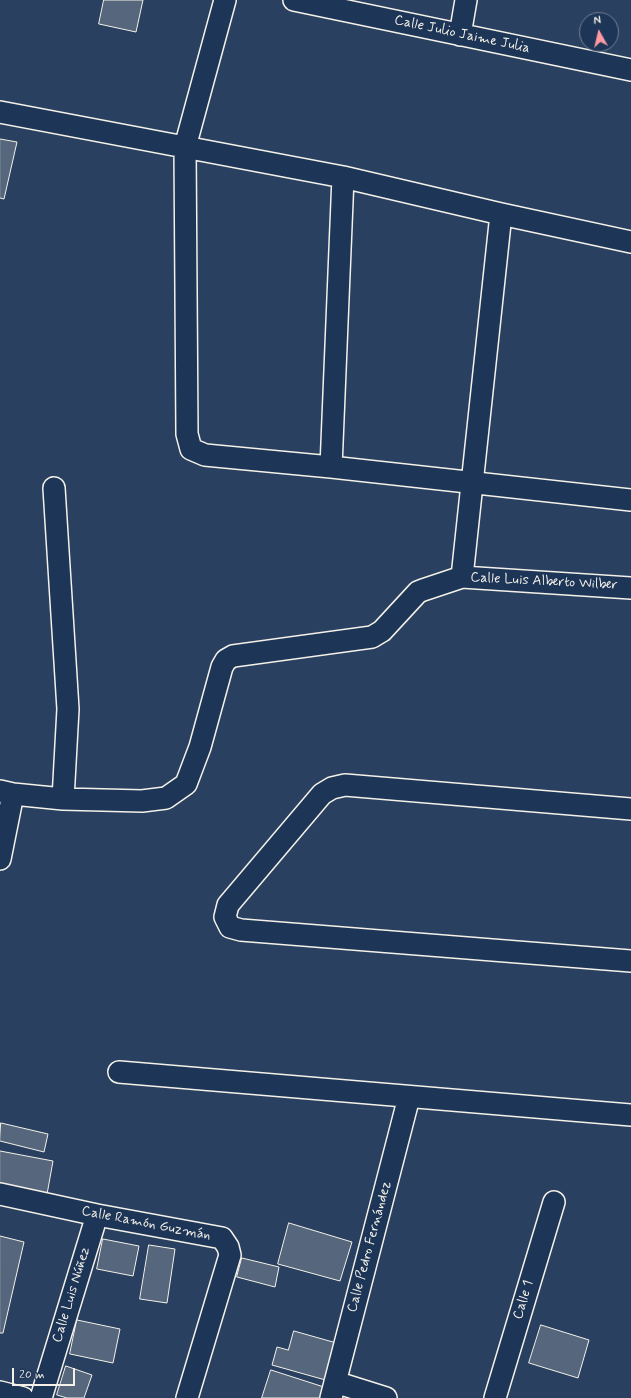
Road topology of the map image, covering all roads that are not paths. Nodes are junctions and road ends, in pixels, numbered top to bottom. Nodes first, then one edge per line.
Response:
1 (225, 0) edge
2 (297, 0) edge
3 (466, 0) edge
4 (460, 35) junction
5 (631, 70) edge
6 (0, 112) edge
7 (185, 147) junction
8 (343, 177) junction
9 (501, 214) junction
10 (631, 242) edge
11 (331, 467) junction
12 (473, 483) junction
13 (54, 488) dead end
14 (631, 500) edge
15 (462, 578) junction
16 (631, 588) edge
17 (7, 793) edge
18 (63, 799) junction
19 (631, 809) edge
20 (0, 858) edge
21 (631, 961) edge
22 (119, 1072) dead end
23 (409, 1097) junction
24 (631, 1115) edge
25 (0, 1194) edge
26 (554, 1202) dead end
27 (97, 1215) junction
28 (333, 1390) edge
29 (0, 1392) edge
30 (23, 1398) edge
31 (40, 1398) edge
32 (187, 1398) edge
33 (386, 1398) edge
34 (495, 1398) edge

1 - 7 street
2 - 4 street, Calle Julio Jaime Julia
3 - 4 street
4 - 5 street, Calle Julio Jaime Julia
6 - 7 street
7 - 8 street
7 - 11 street
8 - 9 street
8 - 11 street
9 - 10 street
9 - 12 street
11 - 12 street
12 - 14 street
12 - 15 street
13 - 18 street
15 - 16 street, Calle Luis Alberto Wilber
15 - 18 street, Calle Luis Alberto Wilber
17 - 18 street, Calle Luis Alberto Wilber
17 - 20 street
19 - 21 street
22 - 23 street
23 - 24 street
23 - 28 street, Calle Pedro Fernández
25 - 27 street, Calle Ramón Guzmán
26 - 34 street, Calle 1
27 - 31 street, Calle Luis Núñez
27 - 32 street, Calle Ramón Guzmán
28 - 33 street
29 - 30 street

